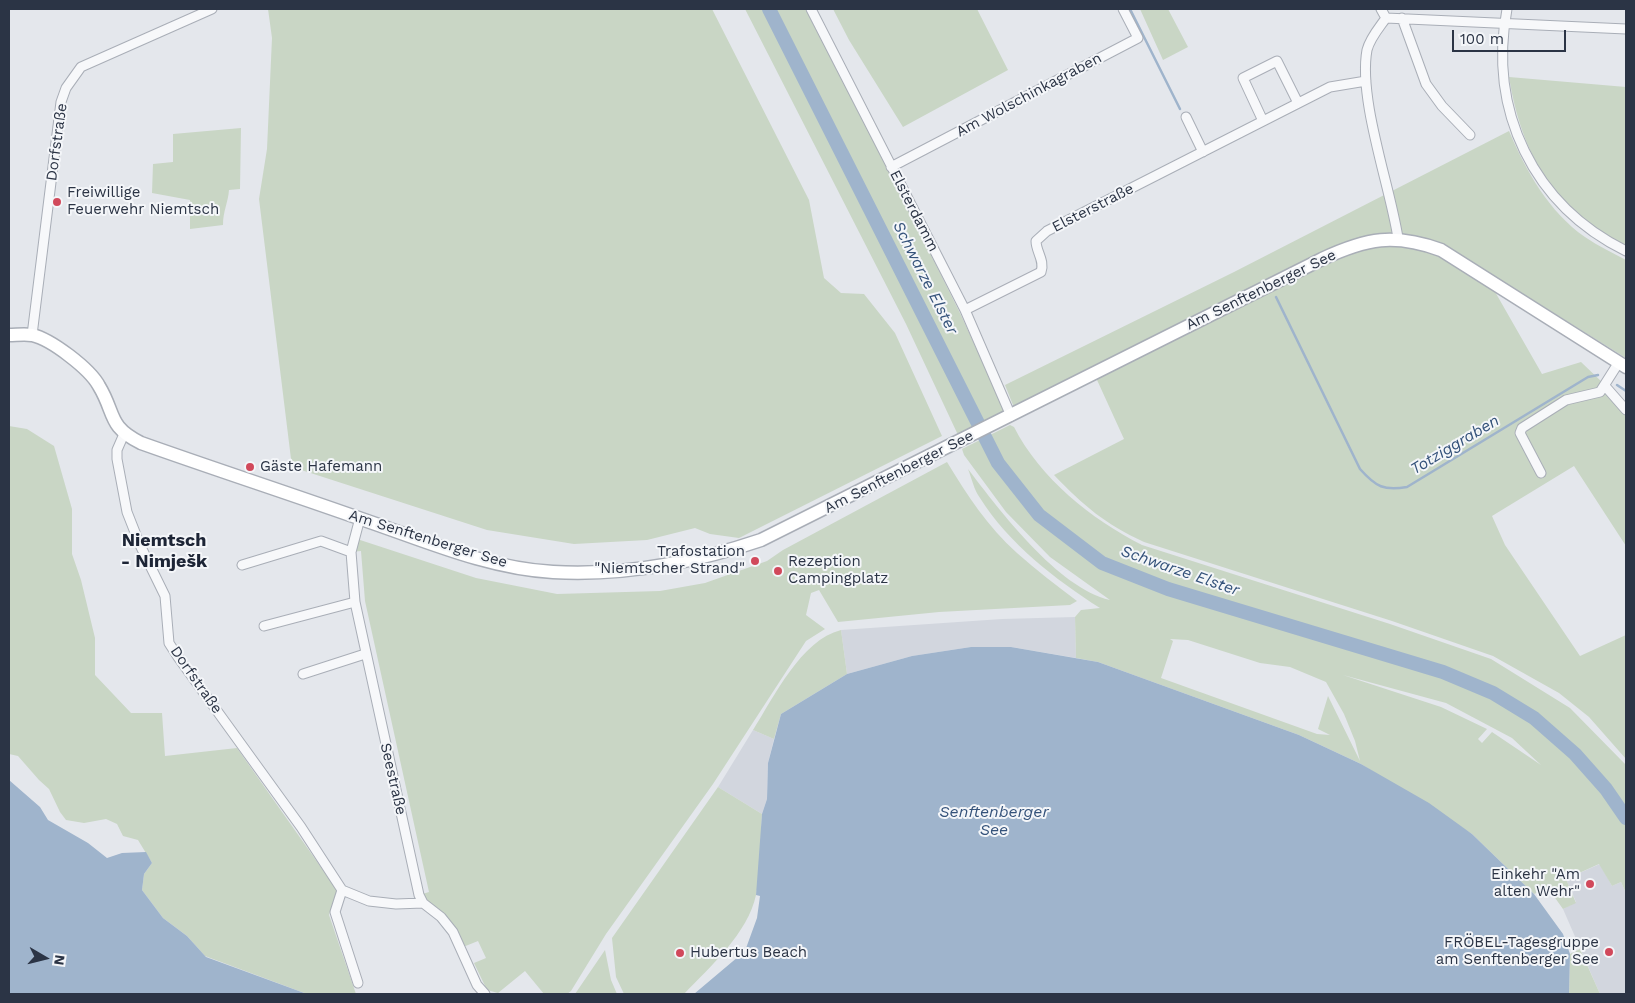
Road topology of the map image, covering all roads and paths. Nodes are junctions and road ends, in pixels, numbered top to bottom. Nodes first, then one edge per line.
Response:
1 (212, 9) edge
2 (811, 9) edge
3 (1123, 9) edge
4 (1381, 9) edge
5 (1507, 9) edge
6 (1386, 18) junction
7 (1402, 18) junction
8 (1504, 23) junction
9 (1626, 29) edge
10 (1366, 81) junction
11 (1298, 103) junction
12 (1186, 117) dead end
13 (1263, 121) junction
14 (1470, 135) dead end
15 (1203, 152) junction
16 (891, 167) junction
17 (1398, 238) junction
18 (1626, 251) edge
19 (965, 310) junction
20 (9, 334) edge
21 (32, 335) junction
22 (1623, 364) edge
23 (1605, 386) junction
24 (1626, 410) edge
25 (1006, 418) junction
26 (124, 434) junction
27 (1541, 473) dead end
28 (360, 518) junction
29 (351, 552) junction
30 (242, 565) dead end
31 (355, 602) junction
32 (264, 626) dead end
33 (366, 654) junction
34 (303, 674) dead end
35 (342, 890) junction
36 (423, 903) junction
37 (358, 982) dead end
38 (485, 994) edge

1 - 21 street, Dorfstraße
2 - 16 street, Elsterdamm
3 - 16 street, Am Wolschinkagraben
4 - 6 street
5 - 8 street
6 - 7 street
6 - 10 street
7 - 8 street
7 - 14 street
8 - 9 street
8 - 18 street
10 - 11 street, Elsterstraße
10 - 17 street
11 - 13 street, Elsterstraße
11 - 13 street
12 - 15 street
13 - 15 street, Elsterstraße
15 - 19 street, Elsterstraße
16 - 19 street, Elsterdamm
17 - 22 street, Am Senftenberger See
17 - 25 street, Am Senftenberger See
19 - 25 street, Elsterdamm
20 - 21 street
21 - 26 street
22 - 23 street
23 - 24 street
23 - 27 street
25 - 28 street, Am Senftenberger See
26 - 28 street, Am Senftenberger See
26 - 35 street, Dorfstraße
28 - 29 street, Seestraße
29 - 30 street
29 - 31 street, Seestraße
31 - 32 street
31 - 33 street, Seestraße
33 - 34 street
33 - 36 street, Seestraße
35 - 36 street
35 - 37 street
36 - 38 street

